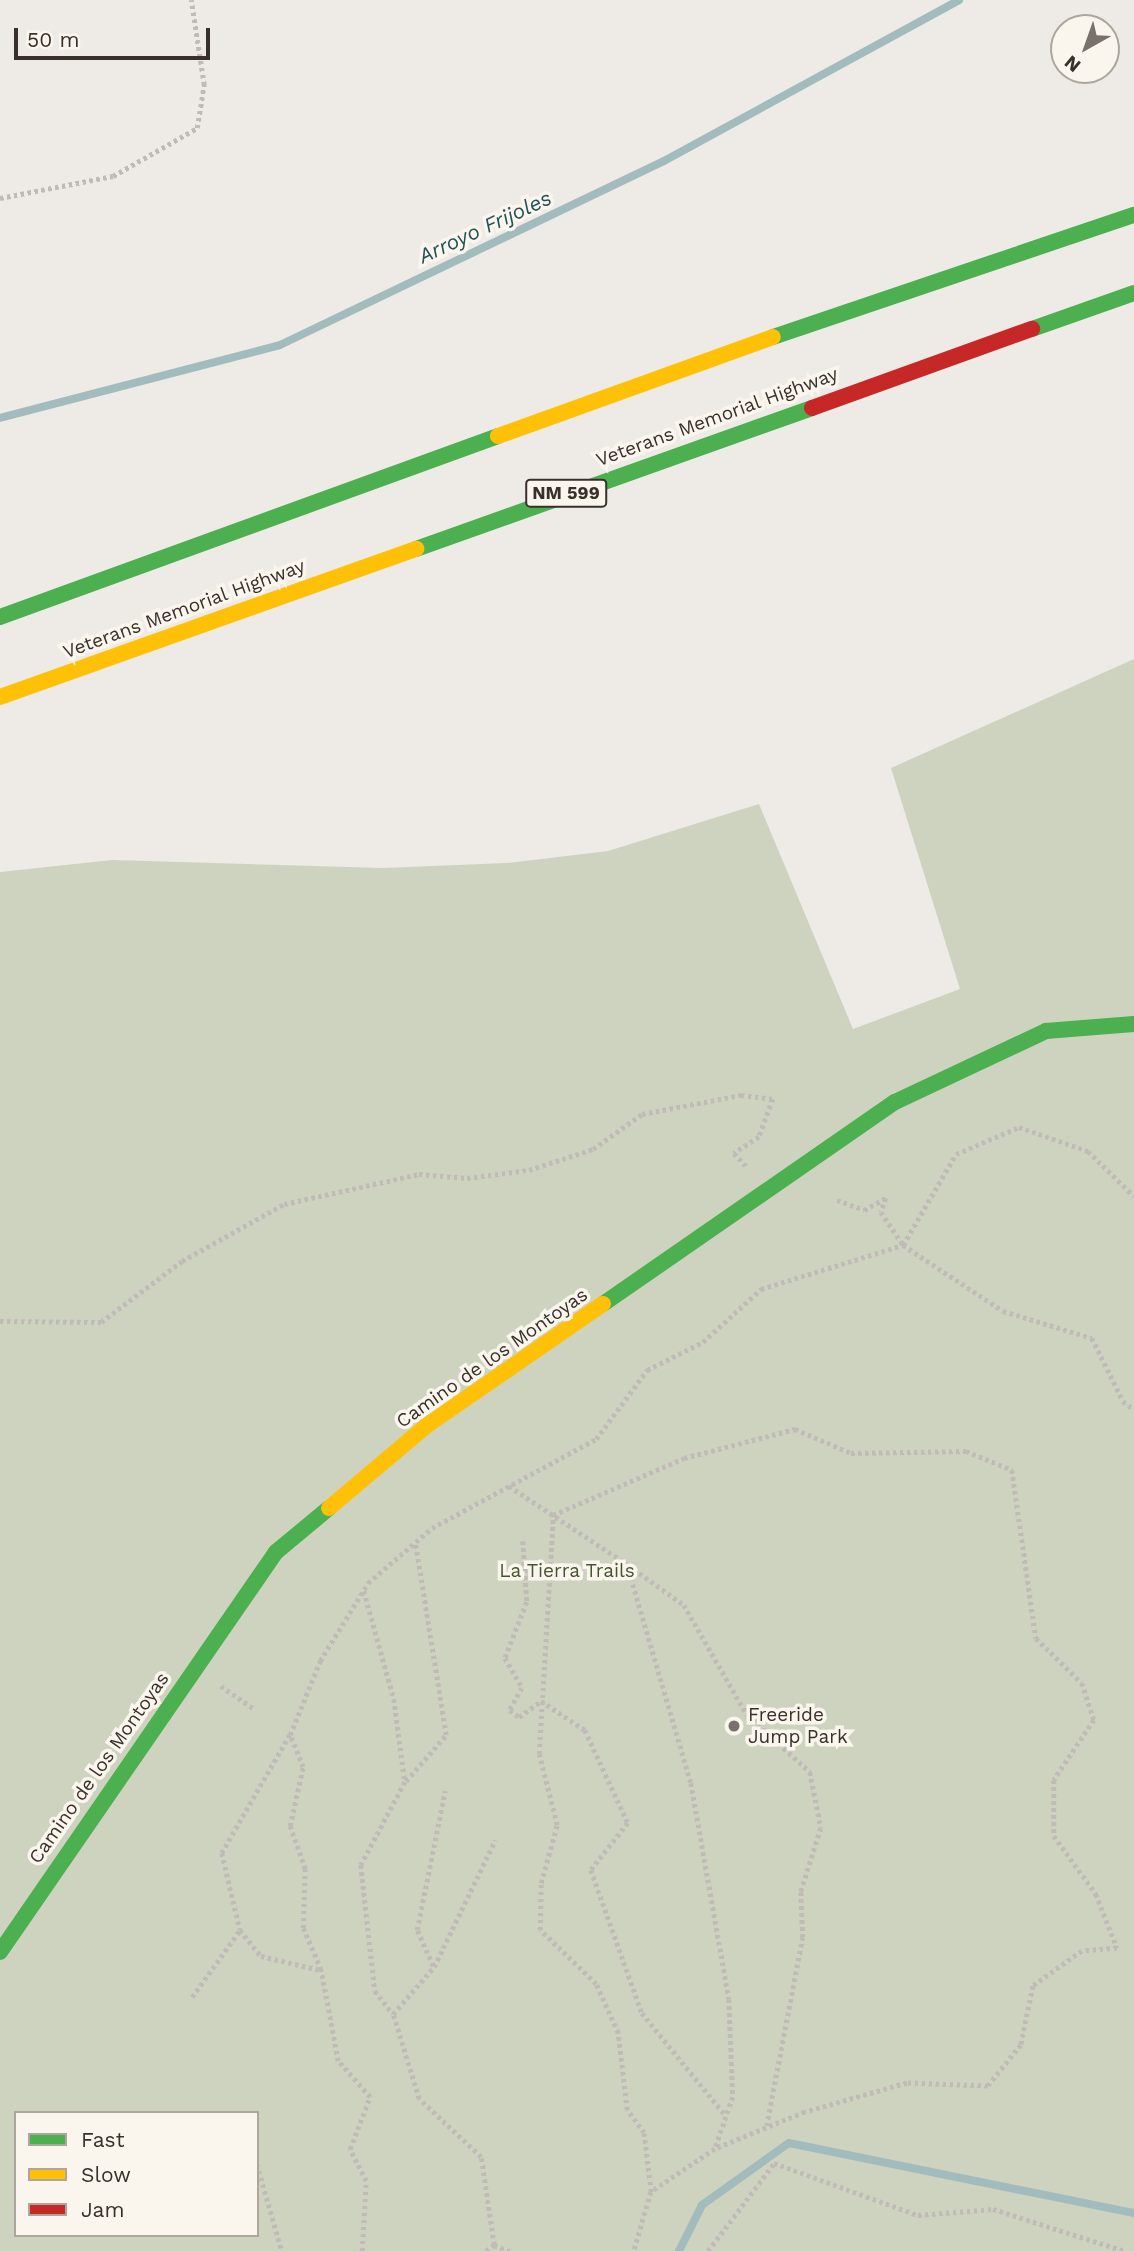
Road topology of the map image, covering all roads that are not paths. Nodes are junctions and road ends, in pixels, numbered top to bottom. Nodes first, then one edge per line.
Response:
1 (1134, 215) edge
2 (1134, 293) edge
3 (0, 617) edge
4 (0, 697) edge
5 (1134, 1024) edge
6 (0, 1952) edge

1 - 3 main road
2 - 4 main road, Veterans Memorial Highway / NM 599
5 - 6 main road, Camino de los Montoyas

